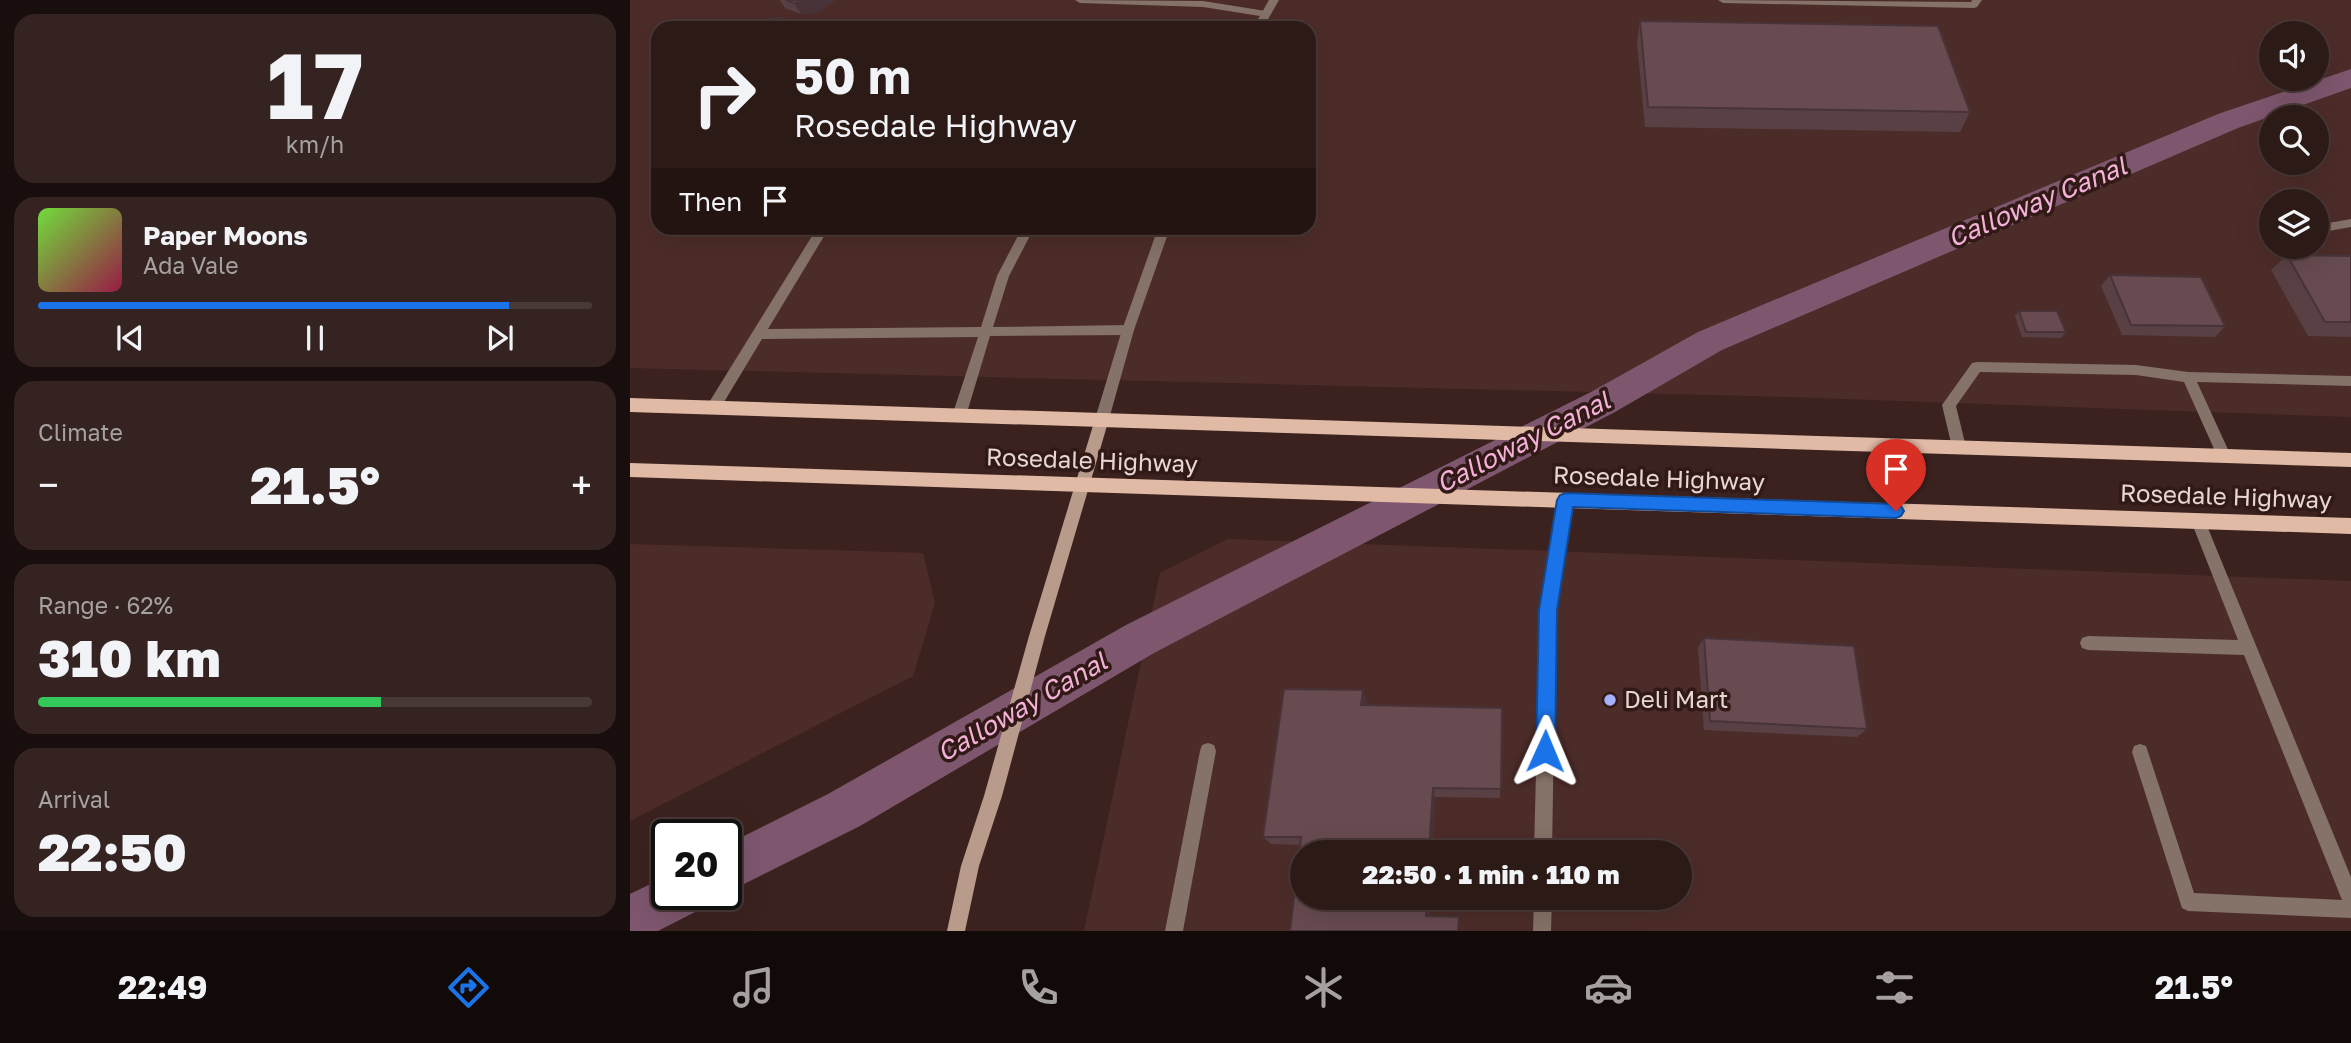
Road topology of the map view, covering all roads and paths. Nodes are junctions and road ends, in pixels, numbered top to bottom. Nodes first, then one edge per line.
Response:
1 (1080, 0) edge
2 (1274, 0) edge
3 (1723, 0) edge
4 (1977, 0) edge
5 (1266, 14) junction
6 (1262, 21) edge
7 (2351, 223) edge
8 (2329, 227) edge
9 (819, 235) edge
10 (1024, 235) edge
11 (1162, 235) edge
12 (1128, 330) junction
13 (986, 331) junction
14 (757, 334) junction
15 (2189, 377) junction
16 (2351, 381) edge
17 (630, 405) edge
18 (713, 408) junction
19 (959, 416) junction
20 (1102, 419) junction
21 (1959, 447) junction
22 (2224, 456) junction
23 (2351, 460) edge
24 (630, 470) edge
25 (1081, 485) junction
26 (1566, 500) junction
27 (2198, 521) junction
28 (2351, 526) edge
29 (2088, 643) dead end
30 (2248, 648) junction
31 (1208, 751) dead end
32 (2140, 752) dead end
33 (1543, 840) edge
34 (2351, 899) edge
35 (2351, 909) edge
36 (1543, 910) edge
37 (956, 931) edge
38 (1174, 931) edge
39 (1542, 931) edge

1 - 5 street
2 - 5 street
3 - 4 street
5 - 6 street
7 - 8 street
9 - 14 street
10 - 13 street
11 - 12 street
12 - 13 street
12 - 20 street
13 - 14 street
13 - 19 street
14 - 18 street
15 - 16 street
15 - 21 street
15 - 22 street
17 - 18 main road, Rosedale Highway
18 - 19 main road, Rosedale Highway
19 - 20 main road, Rosedale Highway
20 - 21 main road, Rosedale Highway
20 - 25 main road
21 - 22 main road, Rosedale Highway
22 - 23 main road, Rosedale Highway
24 - 25 main road, Rosedale Highway
25 - 26 main road, Rosedale Highway
25 - 37 main road
26 - 27 main road, Rosedale Highway
26 - 33 street
27 - 28 main road, Rosedale Highway
27 - 30 street
29 - 30 street
30 - 34 street
31 - 38 street
32 - 35 street
36 - 39 street

